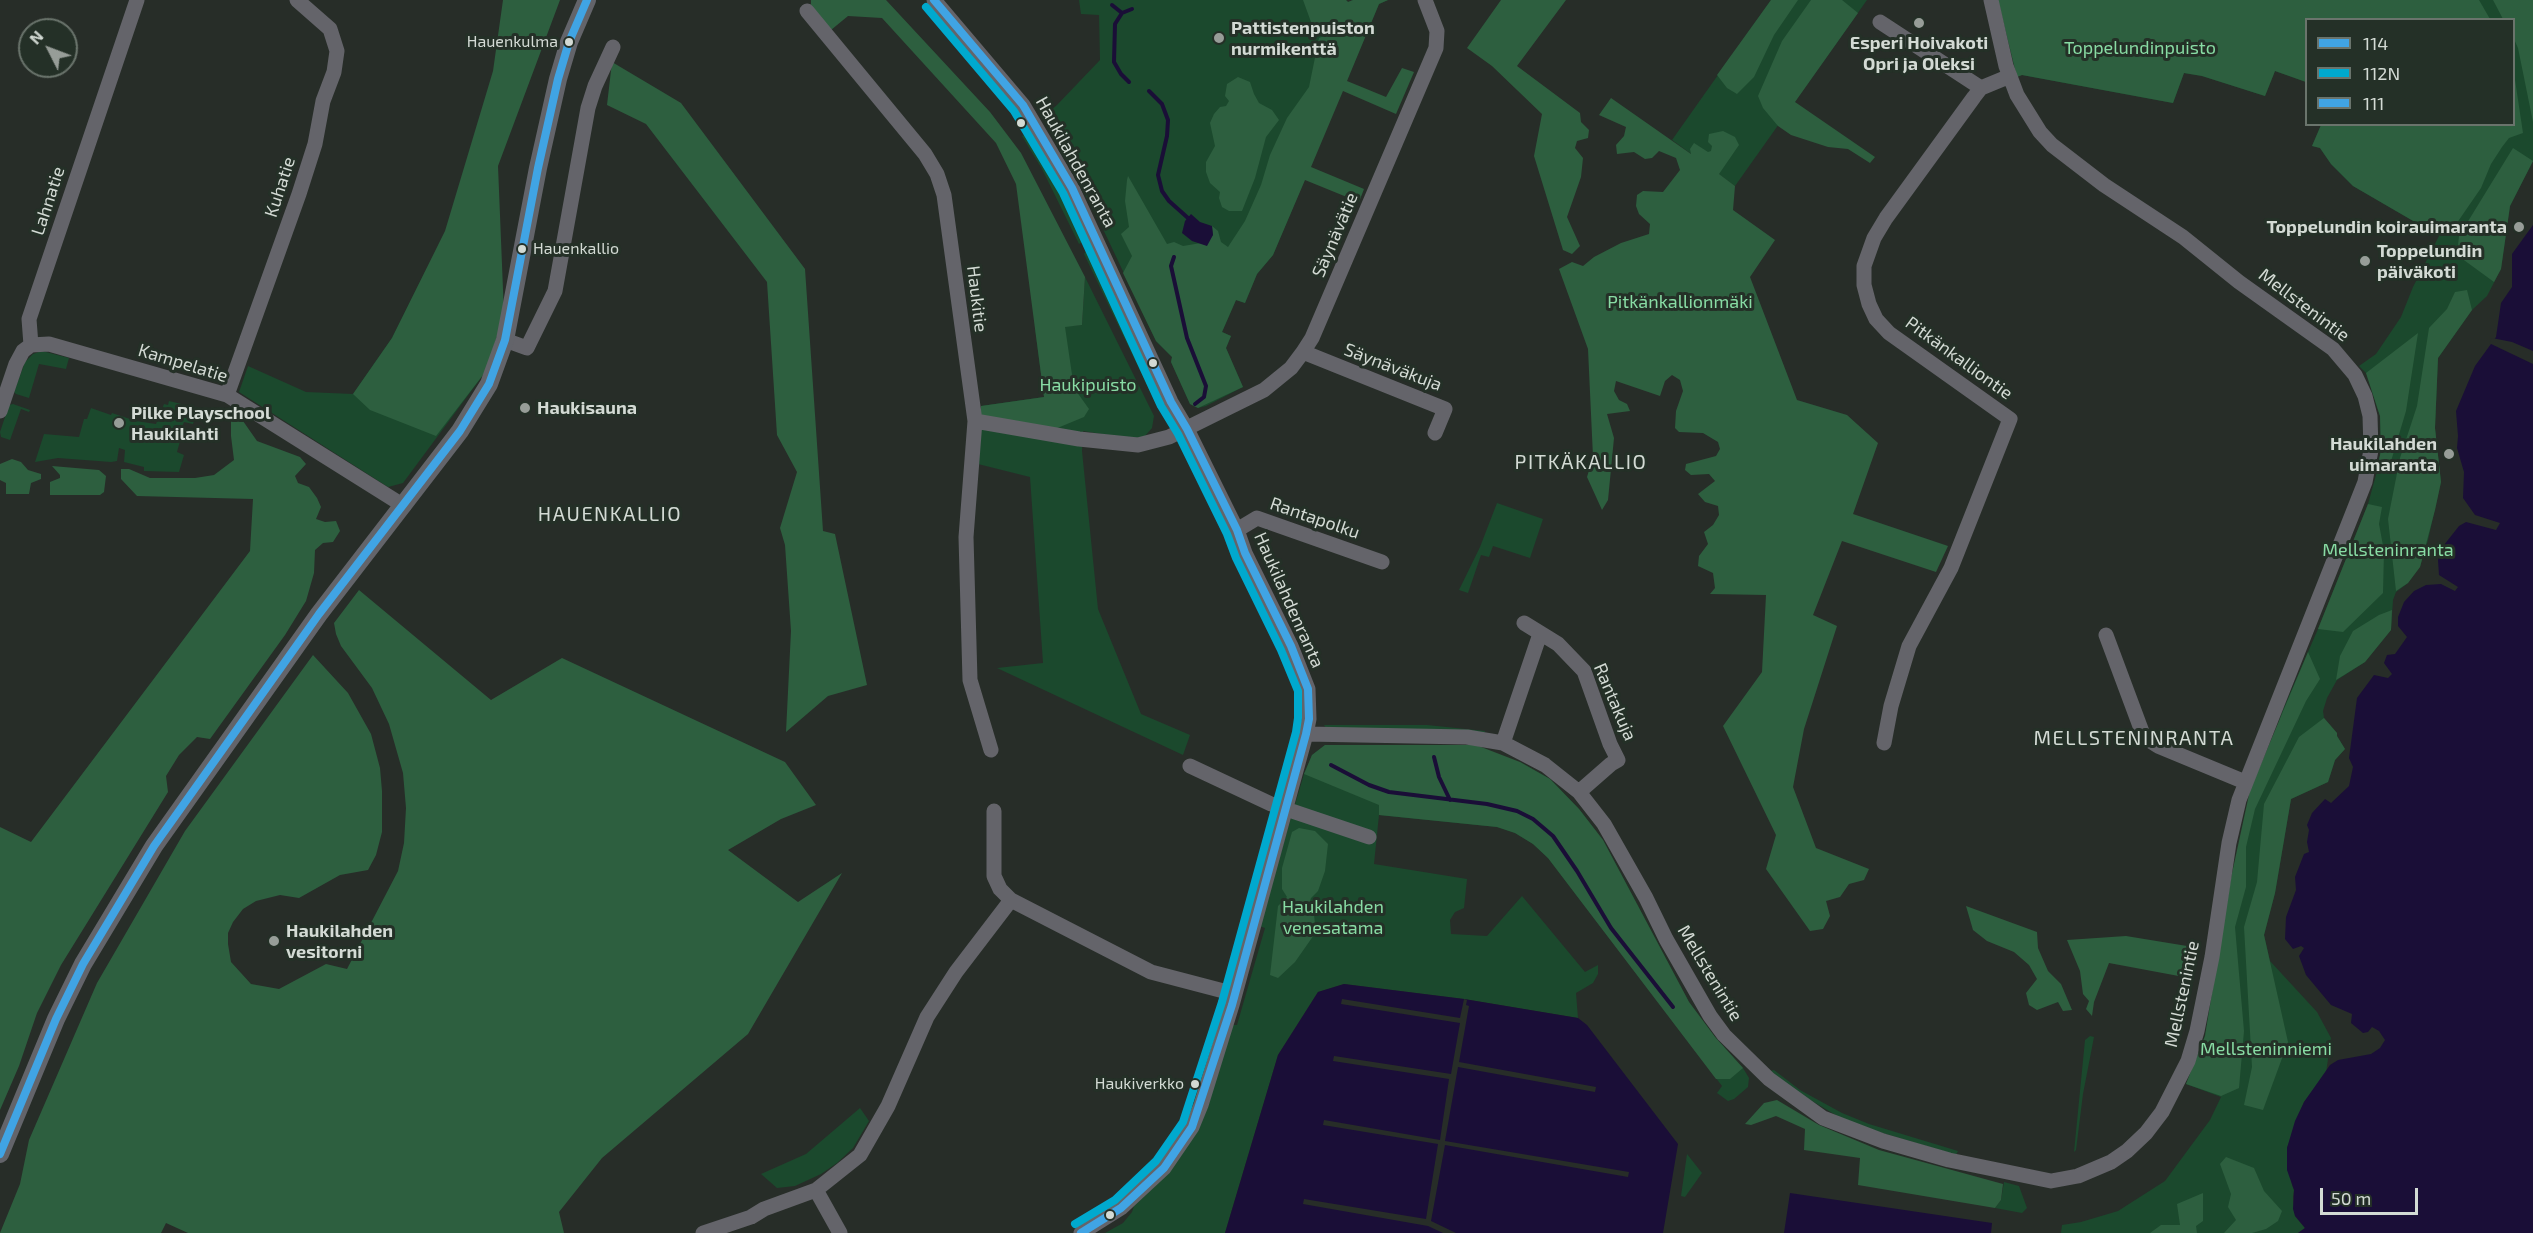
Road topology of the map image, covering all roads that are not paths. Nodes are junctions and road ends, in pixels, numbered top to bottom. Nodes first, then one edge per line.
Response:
1 (137, 0) edge
2 (297, 0) edge
3 (587, 0) edge
4 (934, 0) edge
5 (1425, 0) edge
6 (1991, 0) edge
7 (807, 11) dead end
8 (1880, 22) dead end
9 (614, 47) dead end
10 (2010, 76) junction
11 (1982, 88) junction
12 (505, 340) junction
13 (31, 345) junction
14 (1303, 352) junction
15 (227, 395) junction
16 (0, 411) edge
17 (975, 421) junction
18 (1187, 429) junction
19 (1436, 433) dead end
20 (404, 506) junction
21 (1237, 530) junction
22 (1382, 562) dead end
23 (1524, 623) dead end
24 (1539, 634) junction
25 (2106, 635) dead end
26 (1306, 734) junction
27 (1503, 743) junction
28 (1884, 743) dead end
29 (991, 750) dead end
30 (1190, 766) dead end
31 (2245, 782) junction
32 (1579, 792) junction
33 (1287, 808) junction
34 (994, 811) dead end
35 (1369, 837) dead end
36 (1011, 900) junction
37 (1235, 994) junction
38 (0, 1154) edge
39 (816, 1191) junction
40 (703, 1233) edge
41 (840, 1233) edge
42 (1081, 1233) edge

1 - 13 street, Lahnatie
2 - 15 street, Kuhatie
3 - 12 main road
4 - 18 street, Haukilahdenranta
5 - 14 street, Säynävätie
6 - 10 street, Mellstenintie
7 - 17 street, Haukitie
8 - 11 street
9 - 12 street
10 - 11 street
10 - 31 street, Mellstenintie
11 - 28 street, Pitkänkalliontie
12 - 20 main road
13 - 15 street, Kampelatie
13 - 16 street
14 - 18 street, Säynävätie
14 - 19 street, Säynäväkuja
15 - 20 street, Kampelatie
17 - 18 street
17 - 29 street, Haukitie
18 - 21 street, Haukilahdenranta
20 - 38 main road
21 - 22 street, Rantapolku
21 - 26 street, Haukilahdenranta
23 - 24 street
24 - 27 street
24 - 32 street, Rantakuja
25 - 31 street
26 - 27 street, Mellstenintie
26 - 33 street, Haukilahdenranta
27 - 32 street, Mellstenintie
30 - 33 street
31 - 32 street, Mellstenintie
33 - 35 street
33 - 37 street, Haukilahdenranta
34 - 36 street
36 - 37 street
36 - 39 street
37 - 42 street, Haukilahdenranta
39 - 40 street
39 - 41 street

